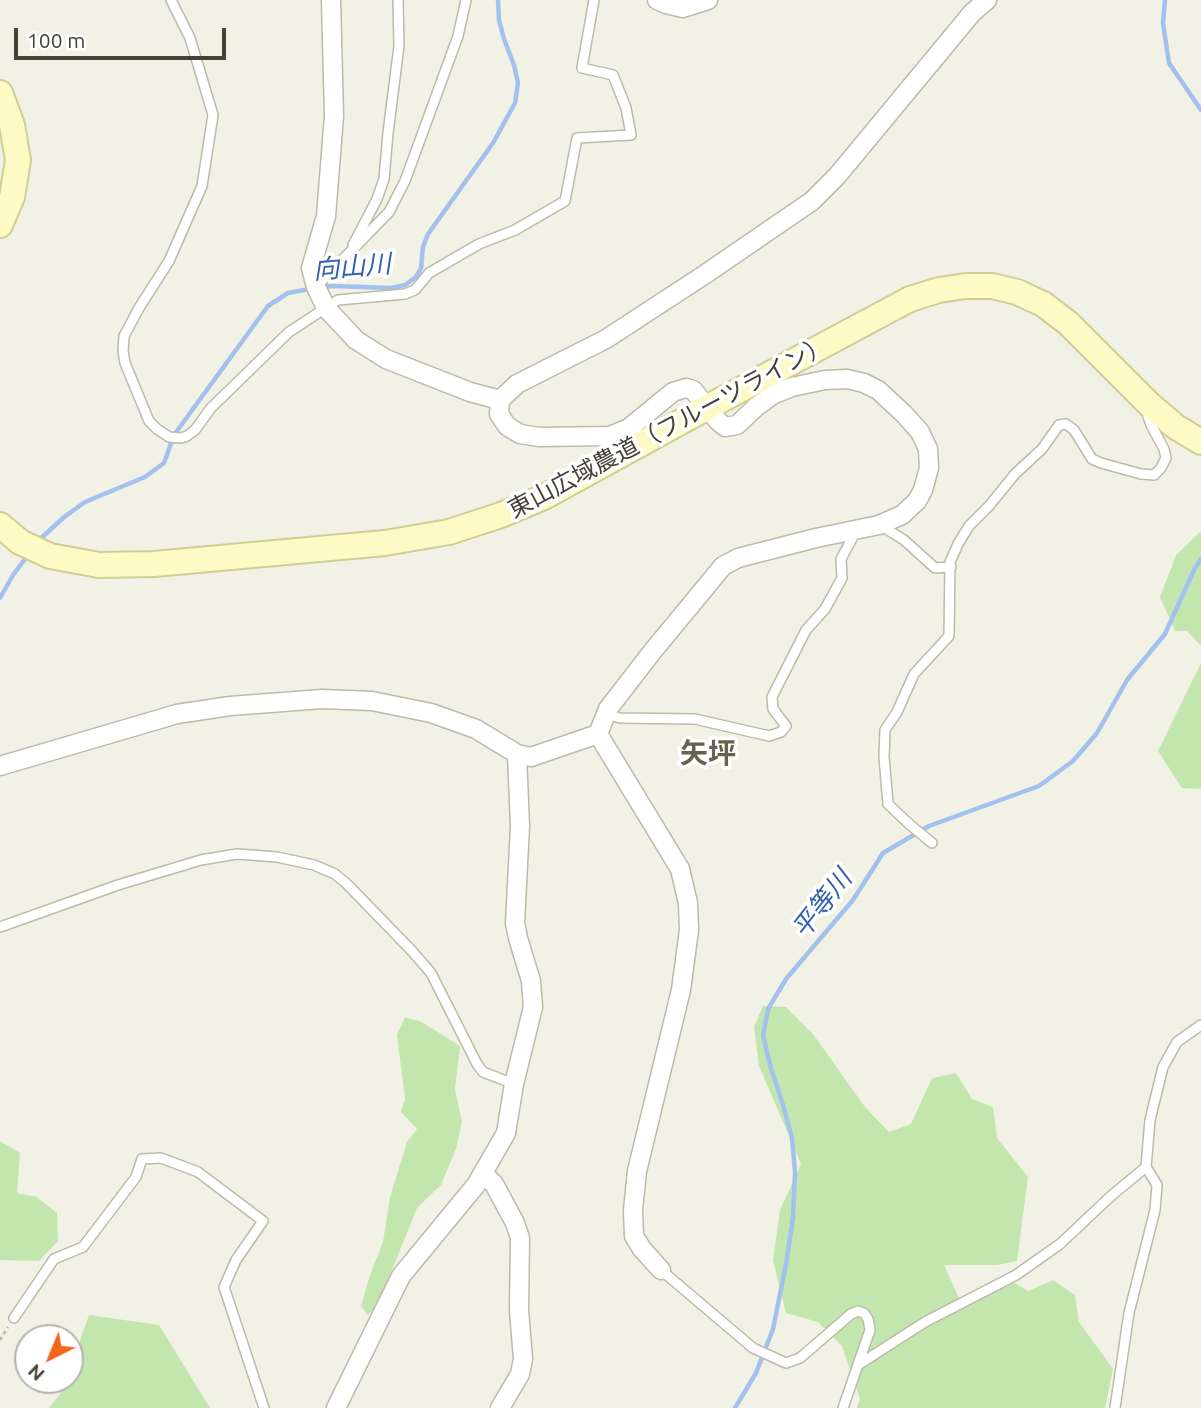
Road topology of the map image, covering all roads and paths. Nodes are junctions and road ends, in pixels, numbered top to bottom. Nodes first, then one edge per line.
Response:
1 (171, 0) edge
2 (331, 0) edge
3 (398, 0) edge
4 (466, 0) edge
5 (594, 0) edge
6 (657, 0) edge
7 (708, 0) edge
8 (987, 0) edge
9 (0, 93) edge
10 (0, 225) edge
11 (348, 256) junction
12 (317, 287) junction
13 (326, 307) junction
14 (500, 400) junction
15 (1150, 405) junction
16 (708, 407) junction
17 (1199, 442) edge
18 (0, 525) edge
19 (879, 525) junction
20 (857, 529) junction
21 (950, 567) junction
22 (606, 714) junction
23 (598, 734) junction
24 (517, 754) junction
25 (0, 766) edge
26 (929, 840) dead end
27 (0, 927) edge
28 (1201, 1025) edge
29 (514, 1084) junction
30 (1146, 1167) junction
31 (484, 1173) junction
32 (661, 1270) joint
33 (14, 1318) joint
34 (0, 1340) edge
35 (858, 1365) junction
36 (264, 1408) edge
37 (336, 1408) edge
38 (500, 1408) edge
39 (844, 1408) edge
40 (1115, 1408) edge

1 - 13 lane
2 - 12 street
3 - 11 lane
4 - 11 lane
5 - 13 lane
6 - 7 street
8 - 14 street
9 - 10 street
11 - 12 lane
12 - 13 street
13 - 14 street
14 - 16 street
15 - 16 street, 東山広域農道（フルーツライン）
15 - 17 street, 東山広域農道（フルーツライン）
15 - 21 lane
16 - 18 street, 東山広域農道（フルーツライン）
16 - 19 street
19 - 20 street
19 - 21 lane
20 - 22 street
20 - 22 lane
21 - 26 lane
22 - 23 street
23 - 24 street
23 - 32 street
24 - 25 street
24 - 29 street
27 - 29 lane
28 - 30 lane
29 - 31 street
30 - 35 lane
30 - 40 lane
31 - 37 street
31 - 38 street
32 - 35 lane
33 - 34 path
33 - 36 lane
35 - 39 lane

